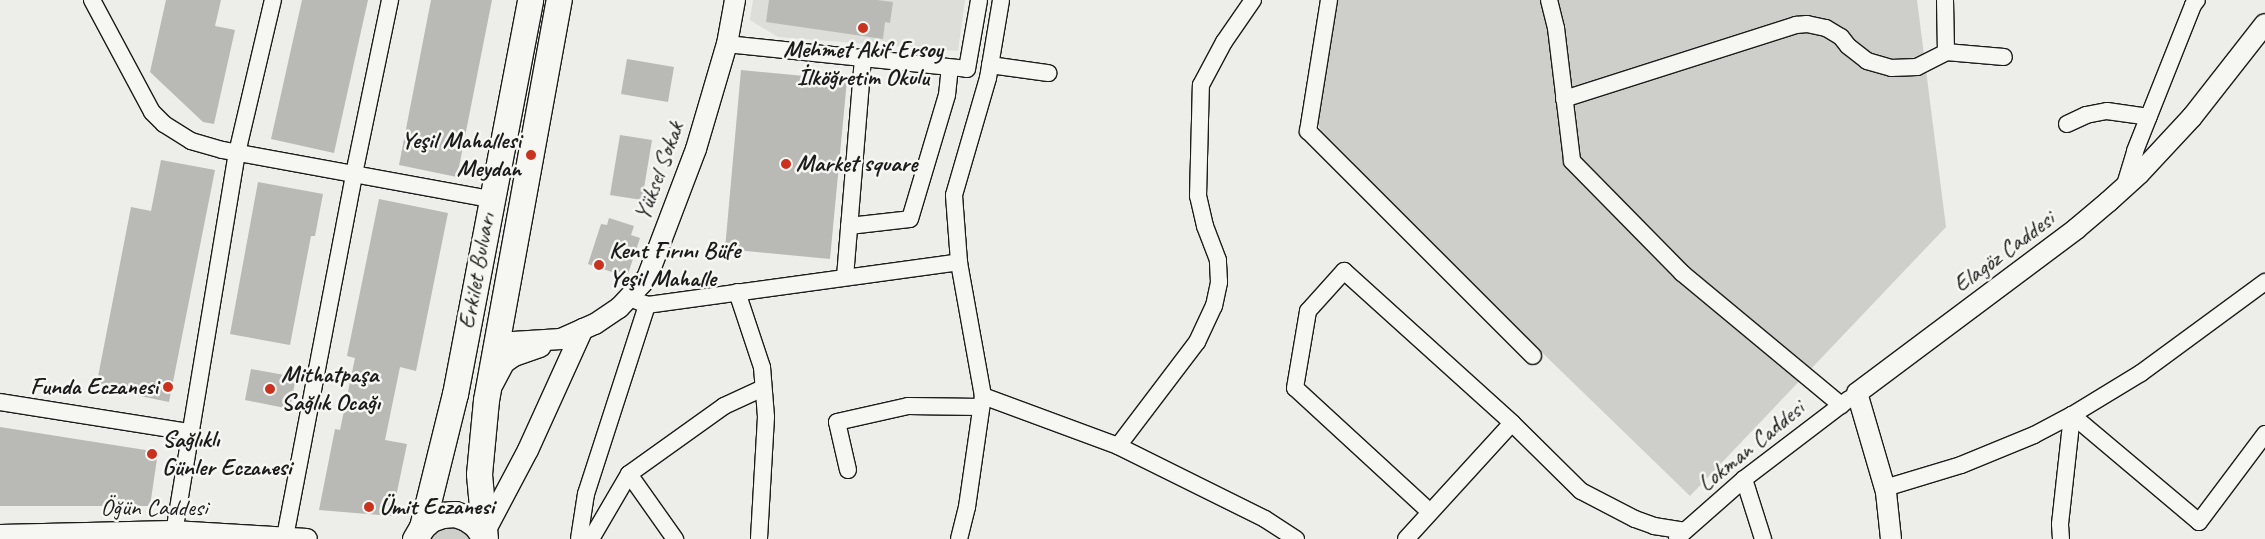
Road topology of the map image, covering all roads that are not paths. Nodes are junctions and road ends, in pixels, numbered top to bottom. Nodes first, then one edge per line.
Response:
1 (92, 0) edge
2 (273, 0) edge
3 (390, 0) edge
4 (530, 0) edge
5 (559, 0) edge
6 (735, 0) edge
7 (979, 0) edge
8 (1001, 0) edge
9 (1253, 0) edge
10 (1329, 0) edge
11 (1549, 0) edge
12 (1945, 0) edge
13 (2192, 2) edge
14 (2265, 24) edge
15 (727, 44) junction
16 (1946, 52) junction
17 (2004, 57) dead end
18 (863, 58) junction
19 (990, 65) junction
20 (950, 68) junction
21 (1048, 73) dead end
22 (1564, 99) junction
23 (2149, 117) junction
24 (2067, 124) dead end
25 (237, 153) junction
26 (354, 174) junction
27 (2124, 188) junction
28 (490, 199) junction
29 (849, 226) junction
30 (959, 262) junction
31 (845, 277) junction
32 (2265, 282) edge
33 (738, 292) junction
34 (638, 302) junction
35 (582, 329) junction
36 (561, 339) junction
37 (497, 343) junction
38 (1533, 356) dead end
39 (764, 388) junction
40 (1857, 393) junction
41 (486, 400) junction
42 (982, 401) junction
43 (0, 402) edge
44 (1841, 405) junction
45 (2072, 415) junction
46 (1512, 423) junction
47 (190, 432) junction
48 (2265, 434) edge
49 (1118, 446) junction
50 (848, 470) dead end
51 (629, 474) junction
52 (1744, 479) junction
53 (1885, 488) junction
54 (1430, 512) junction
55 (418, 533) edge
56 (0, 535) edge
57 (173, 535) edge
58 (1680, 535) edge
59 (484, 537) edge
60 (295, 538) edge
61 (579, 539) edge
62 (591, 539) edge
63 (675, 539) edge
64 (759, 539) edge
65 (960, 539) edge
66 (1296, 539) edge
67 (1406, 539) edge
68 (1763, 539) edge
69 (1891, 539) edge
70 (2061, 539) edge

1 - 25 street
2 - 25 street
3 - 26 street
4 - 28 main road, Erkilet Bulvarı
5 - 37 main road, Erkilet Bulvarı
6 - 15 street, Yüksel Sokak
7 - 20 street
8 - 19 street
9 - 49 street
10 - 38 street
11 - 22 street
12 - 16 street
13 - 23 street
14 - 27 street, Elagöz Caddesi
15 - 18 street
15 - 34 street, Yüksel Sokak
16 - 17 street
16 - 22 street
18 - 20 street
18 - 29 street
19 - 21 street
19 - 30 street
20 - 29 street
22 - 44 street
23 - 24 street
23 - 27 street
25 - 26 street
25 - 47 street
26 - 28 street
26 - 60 street
27 - 40 street, Elagöz Caddesi
28 - 55 main road, Erkilet Bulvarı
29 - 31 street
30 - 31 street
30 - 42 street
31 - 33 street
32 - 45 street
33 - 34 street
33 - 39 street
34 - 35 street, Yüksel Sokak
34 - 61 street
35 - 36 street, Yüksel Sokak
35 - 59 street
36 - 37 street, Yüksel Sokak
36 - 41 street
37 - 41 main road, Erkilet Bulvarı
39 - 51 street
39 - 64 street
40 - 44 street, Lokman Caddesi
40 - 53 street
41 - 59 main road, Erkilet Bulvarı
42 - 49 street
42 - 50 street
42 - 65 street
43 - 47 street
44 - 52 street, Lokman Caddesi
45 - 48 street
45 - 53 street
45 - 70 street
46 - 54 street
46 - 54 street
46 - 58 street
47 - 57 street
49 - 66 street
51 - 62 street
51 - 63 street
52 - 58 street, Lokman Caddesi
52 - 68 street
53 - 69 street
54 - 67 street
55 - 59 main road
56 - 57 street, Öğün Caddesi
57 - 60 street, Öğün Caddesi

